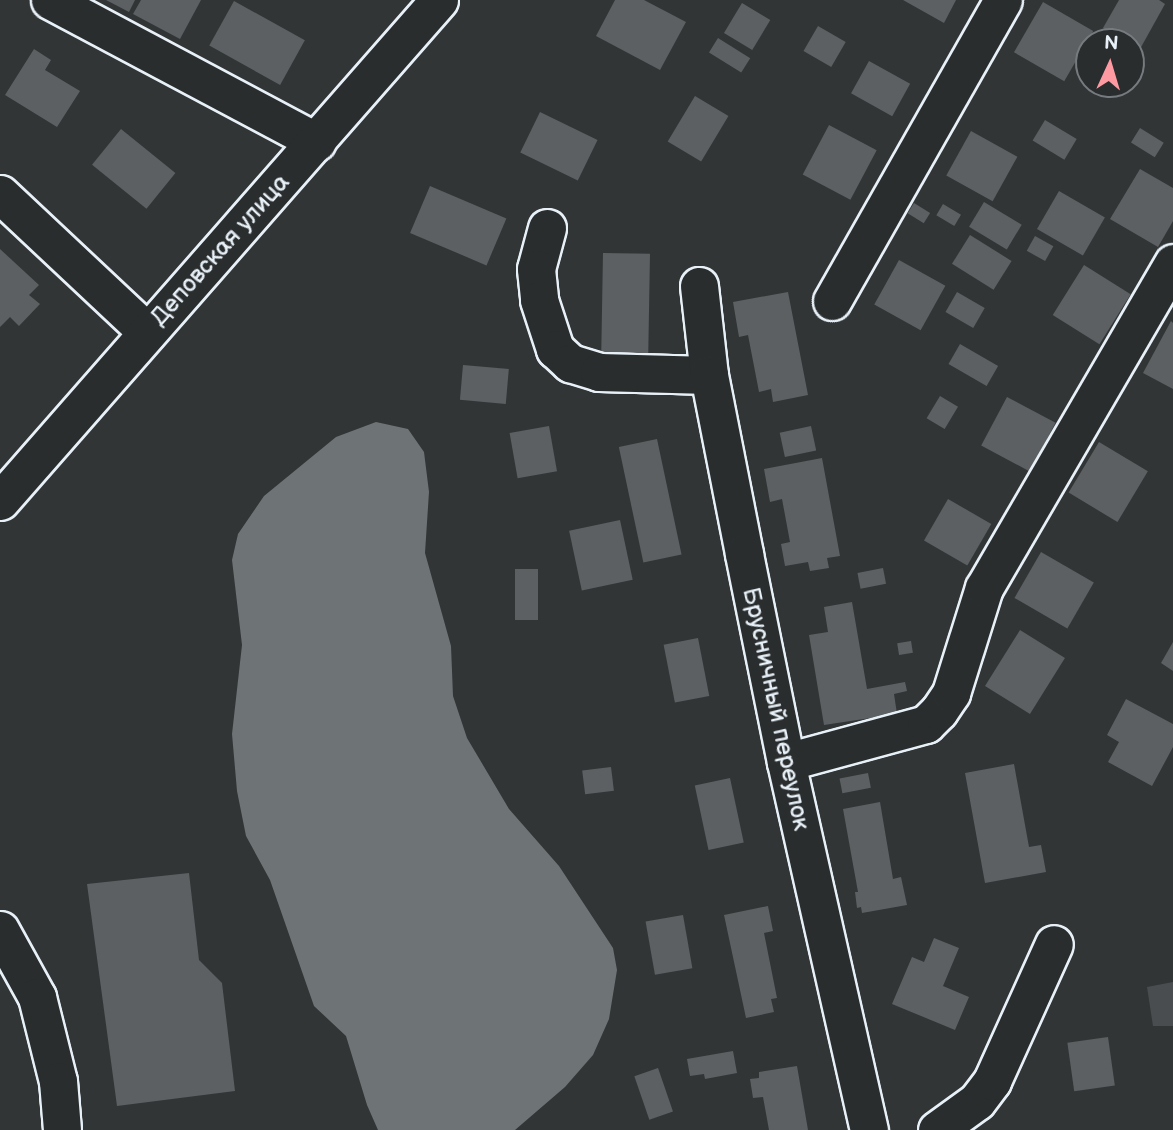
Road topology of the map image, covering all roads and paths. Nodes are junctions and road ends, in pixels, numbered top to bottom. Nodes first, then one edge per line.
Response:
1 (50, 0) edge
2 (439, 0) edge
3 (1003, 0) edge
4 (317, 142) junction
5 (0, 194) edge
6 (547, 228) dead end
7 (1173, 263) edge
8 (699, 286) dead end
9 (832, 301) dead end
10 (147, 331) junction
11 (709, 375) junction
12 (0, 501) edge
13 (786, 762) junction
14 (0, 930) edge
15 (1054, 944) dead end
16 (62, 1130) edge
17 (869, 1130) edge
18 (937, 1130) edge

1 - 4 street
2 - 4 street, Деповская улица
3 - 9 street
4 - 10 street, Деповская улица
5 - 10 street
6 - 11 street
7 - 13 street
8 - 11 street, Брусничный переулок
10 - 12 street, Деповская улица
11 - 13 street, Брусничный переулок
13 - 17 street, Брусничный переулок
14 - 16 street
15 - 18 street

